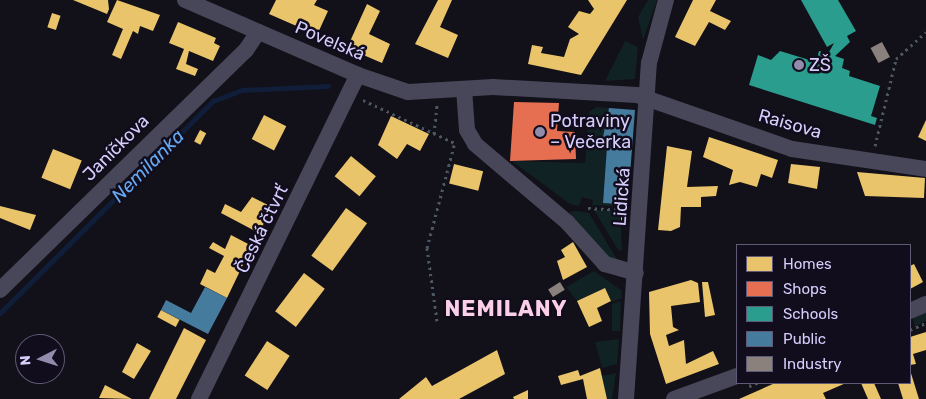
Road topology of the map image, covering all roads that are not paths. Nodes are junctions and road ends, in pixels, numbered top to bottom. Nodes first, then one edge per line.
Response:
1 (185, 0) edge
2 (666, 0) edge
3 (258, 32) junction
4 (358, 75) junction
5 (464, 89) junction
6 (648, 98) junction
7 (926, 169) edge
8 (636, 273) junction
9 (0, 290) edge
10 (926, 304) edge
11 (911, 312) edge
12 (736, 376) edge
13 (630, 398) edge
14 (199, 399) edge
15 (674, 399) edge

1 - 3 street, Povelská
2 - 6 street, Lidická
3 - 4 street, Povelská
3 - 9 street, Janíčkova
4 - 5 street, Povelská
4 - 14 street, Česká čtvrť
5 - 6 street, Povelská
5 - 8 street
6 - 7 street, Raisova
6 - 8 street, Lidická
8 - 13 street, Lidická
10 - 11 street
12 - 15 street

